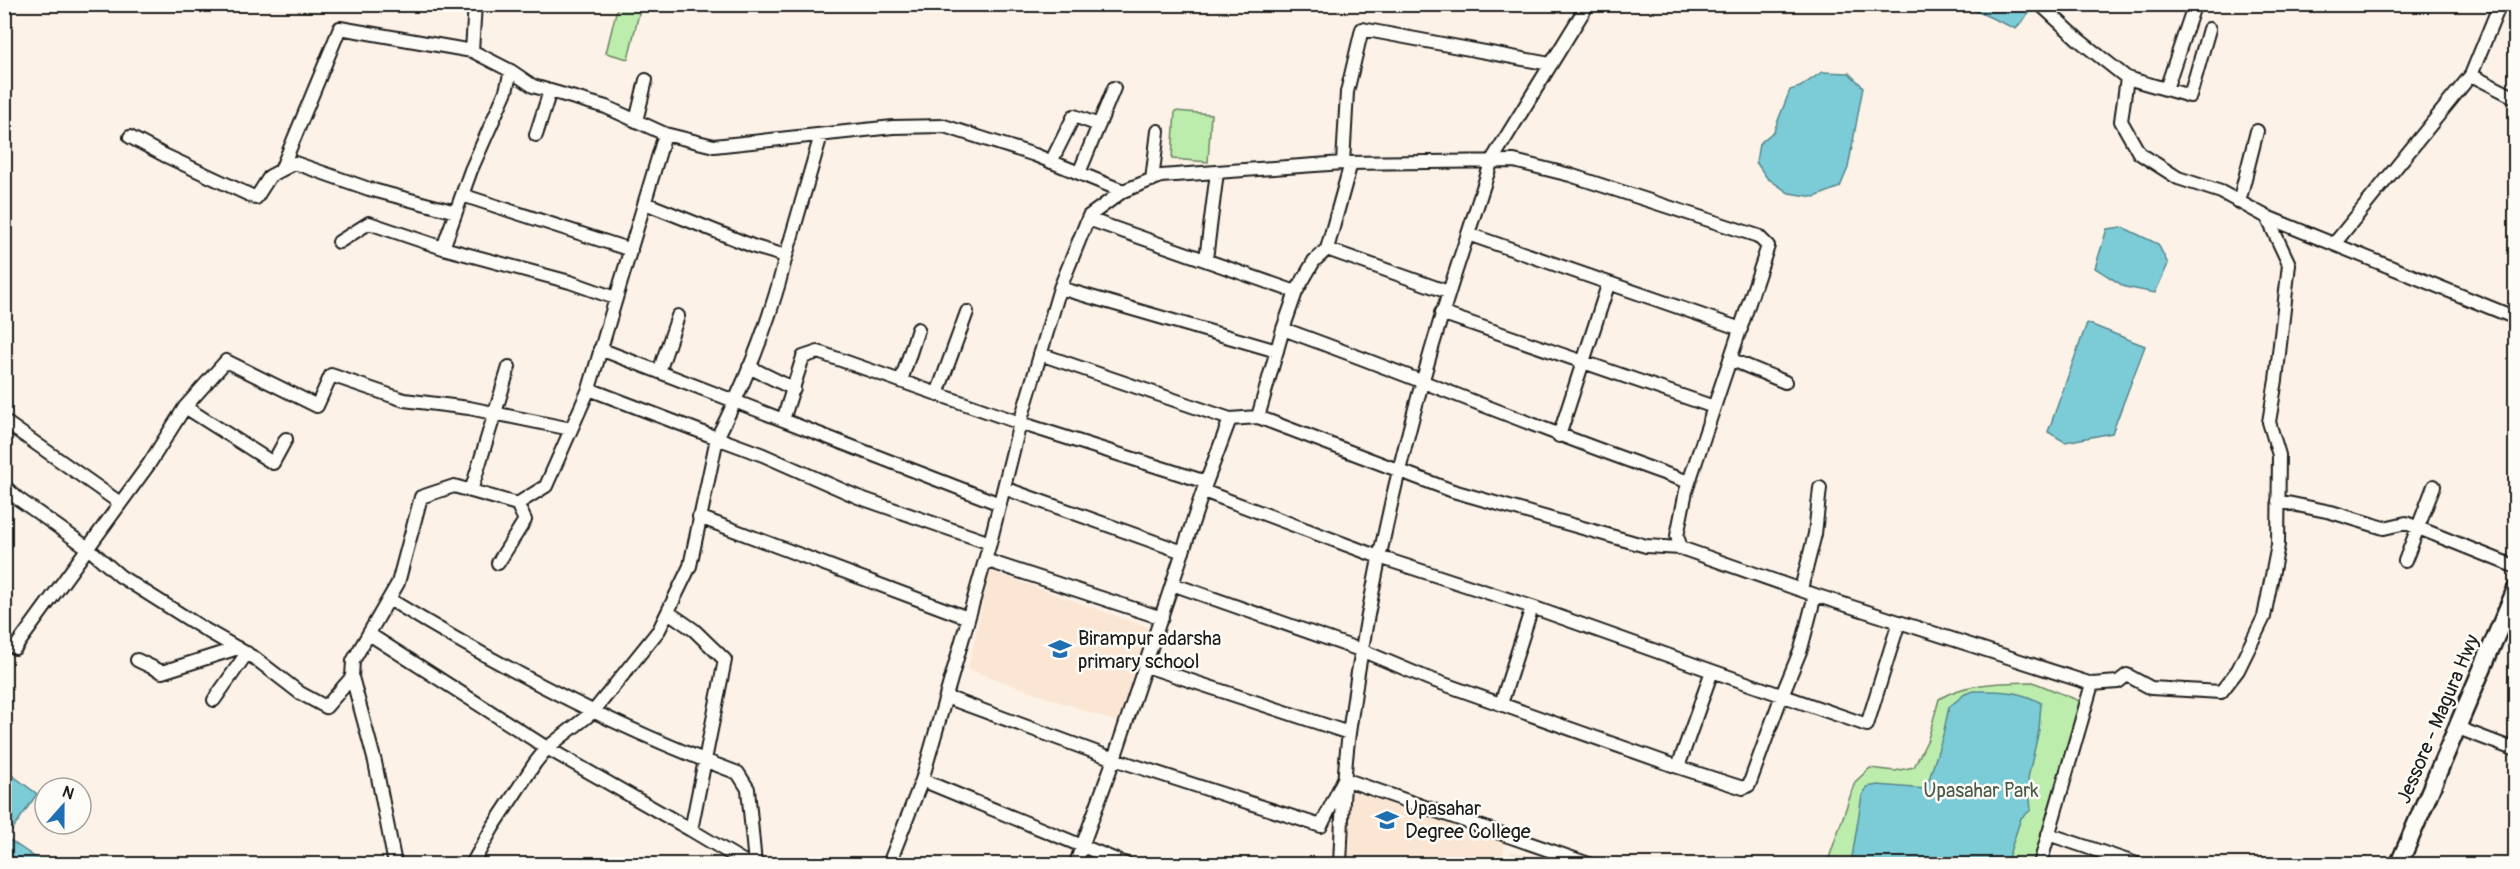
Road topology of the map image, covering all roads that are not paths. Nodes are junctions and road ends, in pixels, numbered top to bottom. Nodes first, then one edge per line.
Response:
1 (475, 4) edge
2 (1588, 4) edge
3 (2040, 4) edge
4 (2500, 4) edge
5 (2193, 9) dead end
6 (2209, 29) dead end
7 (472, 51) junction
8 (1550, 64) junction
9 (511, 71) junction
10 (2471, 75) junction
11 (2127, 78) junction
12 (646, 80) dead end
13 (1114, 88) dead end
14 (2166, 89) junction
15 (549, 91) junction
16 (2516, 98) edge
17 (1071, 103) dead end
18 (1074, 116) junction
19 (636, 121) junction
20 (1099, 125) junction
21 (1158, 131) dead end
22 (2257, 131) dead end
23 (665, 134) junction
24 (536, 135) dead end
25 (821, 135) junction
26 (130, 137) dead end
27 (1492, 160) junction
28 (1051, 162) junction
29 (1347, 163) junction
30 (281, 170) junction
31 (1217, 172) junction
32 (1079, 173) junction
33 (1152, 180) junction
34 (1123, 191) junction
35 (462, 195) junction
36 (2239, 202) junction
37 (645, 203) junction
38 (456, 212) junction
39 (2267, 217) junction
40 (1088, 219) junction
41 (1468, 234) junction
42 (339, 242) dead end
43 (2334, 244) junction
44 (443, 248) junction
45 (1327, 249) junction
46 (631, 250) junction
47 (786, 256) junction
48 (1206, 259) junction
49 (1608, 285) junction
50 (1060, 288) junction
51 (1296, 292) junction
52 (1448, 292) junction
53 (615, 298) junction
54 (967, 312) dead end
55 (1441, 313) junction
56 (678, 316) dead end
57 (2516, 318) edge
58 (918, 329) dead end
59 (1283, 329) junction
60 (1740, 329) junction
61 (600, 349) junction
62 (1277, 351) junction
63 (1040, 354) junction
64 (1730, 358) junction
65 (1583, 362) junction
66 (508, 367) dead end
67 (749, 367) junction
68 (659, 372) junction
69 (1421, 380) junction
70 (901, 381) junction
71 (1785, 382) dead end
72 (589, 388) junction
73 (794, 388) junction
74 (937, 394) junction
75 (735, 401) junction
76 (185, 407) junction
77 (1714, 408) junction
78 (493, 413) junction
79 (1258, 417) junction
80 (1230, 419) junction
81 (783, 420) junction
82 (4, 421) edge
83 (1020, 423) junction
84 (571, 429) junction
85 (1559, 436) junction
86 (717, 438) junction
87 (286, 439) dead end
88 (1398, 468) junction
89 (1689, 482) junction
90 (4, 486) edge
91 (2434, 486) dead end
92 (1204, 487) junction
93 (1004, 488) junction
94 (1820, 488) dead end
95 (471, 491) junction
96 (2278, 501) junction
97 (120, 502) junction
98 (517, 504) junction
99 (1000, 504) junction
100 (699, 517) junction
101 (2417, 528) junction
102 (990, 543) junction
103 (88, 548) junction
104 (1681, 548) junction
105 (1183, 552) junction
106 (1379, 557) junction
107 (985, 560) junction
108 (2405, 561) dead end
109 (498, 563) dead end
110 (2516, 567) edge
111 (1172, 584) junction
112 (1801, 589) junction
113 (2516, 589) edge
114 (1815, 595) junction
115 (389, 599) junction
116 (1532, 607) junction
117 (668, 612) junction
118 (968, 618) junction
119 (1162, 618) junction
120 (1899, 622) junction
121 (369, 634) junction
122 (15, 648) dead end
123 (242, 651) junction
124 (1363, 651) junction
125 (137, 660) dead end
126 (1146, 666) junction
127 (1713, 671) junction
128 (352, 676) junction
129 (2092, 684) junction
130 (1782, 695) junction
131 (946, 697) junction
132 (214, 700) dead end
133 (1501, 704) junction
134 (593, 712) junction
135 (2458, 728) junction
136 (1349, 733) junction
137 (547, 748) junction
138 (2516, 750) edge
139 (1114, 759) junction
140 (703, 761) junction
141 (1678, 767) junction
142 (1344, 779) junction
143 (922, 780) junction
144 (691, 830) junction
145 (2048, 834) junction
146 (1083, 846) junction
147 (395, 864) edge
148 (472, 864) edge
149 (748, 864) edge
150 (755, 864) edge
151 (891, 864) edge
152 (1079, 864) edge
153 (1126, 864) edge
154 (1340, 864) edge
155 (1590, 864) edge
156 (2040, 864) edge
157 (2137, 864) edge
158 (2399, 864) edge

1 - 7 street
2 - 8 street
3 - 11 street
4 - 10 street
5 - 14 street
6 - 14 street
7 - 9 street
7 - 30 street
8 - 27 street
8 - 29 street
9 - 15 street
9 - 35 street
10 - 16 street
10 - 43 street
11 - 14 street
11 - 36 street
12 - 19 street
13 - 20 street
15 - 19 street
15 - 24 street
17 - 18 street
18 - 20 street
18 - 28 street
19 - 23 street
20 - 32 street
21 - 33 street
22 - 36 street
23 - 25 street
23 - 37 street
25 - 28 street
25 - 47 street
26 - 30 street
27 - 29 street
27 - 41 street
27 - 60 street
28 - 32 street
29 - 31 street
29 - 45 street
30 - 38 street
31 - 33 street
31 - 48 street
32 - 34 street
33 - 34 street
34 - 40 street
35 - 38 street
35 - 46 street
36 - 39 street
37 - 46 street
37 - 47 street
38 - 44 street
39 - 43 street
39 - 96 street
40 - 48 street
40 - 50 street
41 - 49 street
41 - 52 street
42 - 44 street
43 - 57 street
44 - 53 street
45 - 51 street
45 - 52 street
46 - 53 street
47 - 67 street
48 - 51 street
49 - 60 street
49 - 65 street
50 - 62 street
50 - 63 street
51 - 59 street
52 - 55 street
53 - 61 street
54 - 74 street
55 - 65 street
55 - 69 street
56 - 68 street
58 - 70 street
59 - 62 street
59 - 69 street
60 - 64 street
61 - 68 street
61 - 72 street
62 - 79 street
63 - 80 street
63 - 83 street
64 - 71 street
64 - 77 street
65 - 77 street
65 - 85 street
66 - 78 street
67 - 73 street
67 - 75 street
68 - 75 street
69 - 85 street
69 - 88 street
70 - 73 street
70 - 74 street
72 - 84 street
72 - 86 street
73 - 81 street
74 - 83 street
75 - 81 street
75 - 86 street
76 - 78 street
76 - 87 street
76 - 97 street
77 - 89 street
78 - 84 street
78 - 95 street
79 - 80 street
79 - 88 street
80 - 92 street
81 - 99 street
82 - 97 street
83 - 92 street
83 - 93 street
84 - 98 street
85 - 89 street
86 - 100 street
86 - 102 street
88 - 104 street
88 - 106 street
89 - 104 street
90 - 103 street
91 - 101 street
92 - 105 street
92 - 106 street
93 - 99 street
93 - 105 street
94 - 112 street
95 - 98 street
95 - 115 street
96 - 101 street
96 - 129 street
97 - 103 street
98 - 109 street
99 - 102 street
100 - 117 street
100 - 118 street
101 - 108 street
101 - 110 street
102 - 107 street
103 - 122 street
103 - 123 street
104 - 112 street
105 - 111 street
106 - 116 street
106 - 124 street
107 - 118 street
107 - 119 street
111 - 119 street
111 - 124 street
112 - 114 street
113 - 135 highway, Jessore - Magura Hwy
114 - 120 street
114 - 130 street
115 - 121 street
115 - 134 street
116 - 127 street
116 - 133 street
117 - 134 street
117 - 140 street
118 - 131 street
119 - 126 street
120 - 129 street
120 - 130 street
121 - 128 street
121 - 137 street
123 - 125 street
123 - 128 street
123 - 132 street
124 - 133 street
124 - 136 street
126 - 136 street
126 - 139 street
127 - 130 street
127 - 141 street
128 - 147 street
129 - 145 street
130 - 141 street
131 - 139 street
131 - 143 street
133 - 141 street
134 - 137 street
134 - 140 street
135 - 138 street
135 - 158 highway, Jessore - Magura Hwy
136 - 142 street
137 - 144 street
137 - 148 street
139 - 142 street
139 - 146 street
140 - 144 street
140 - 150 street
142 - 154 street
142 - 155 street
143 - 146 street
143 - 151 street
144 - 149 street
145 - 156 street
145 - 157 street
146 - 152 street
146 - 153 street

